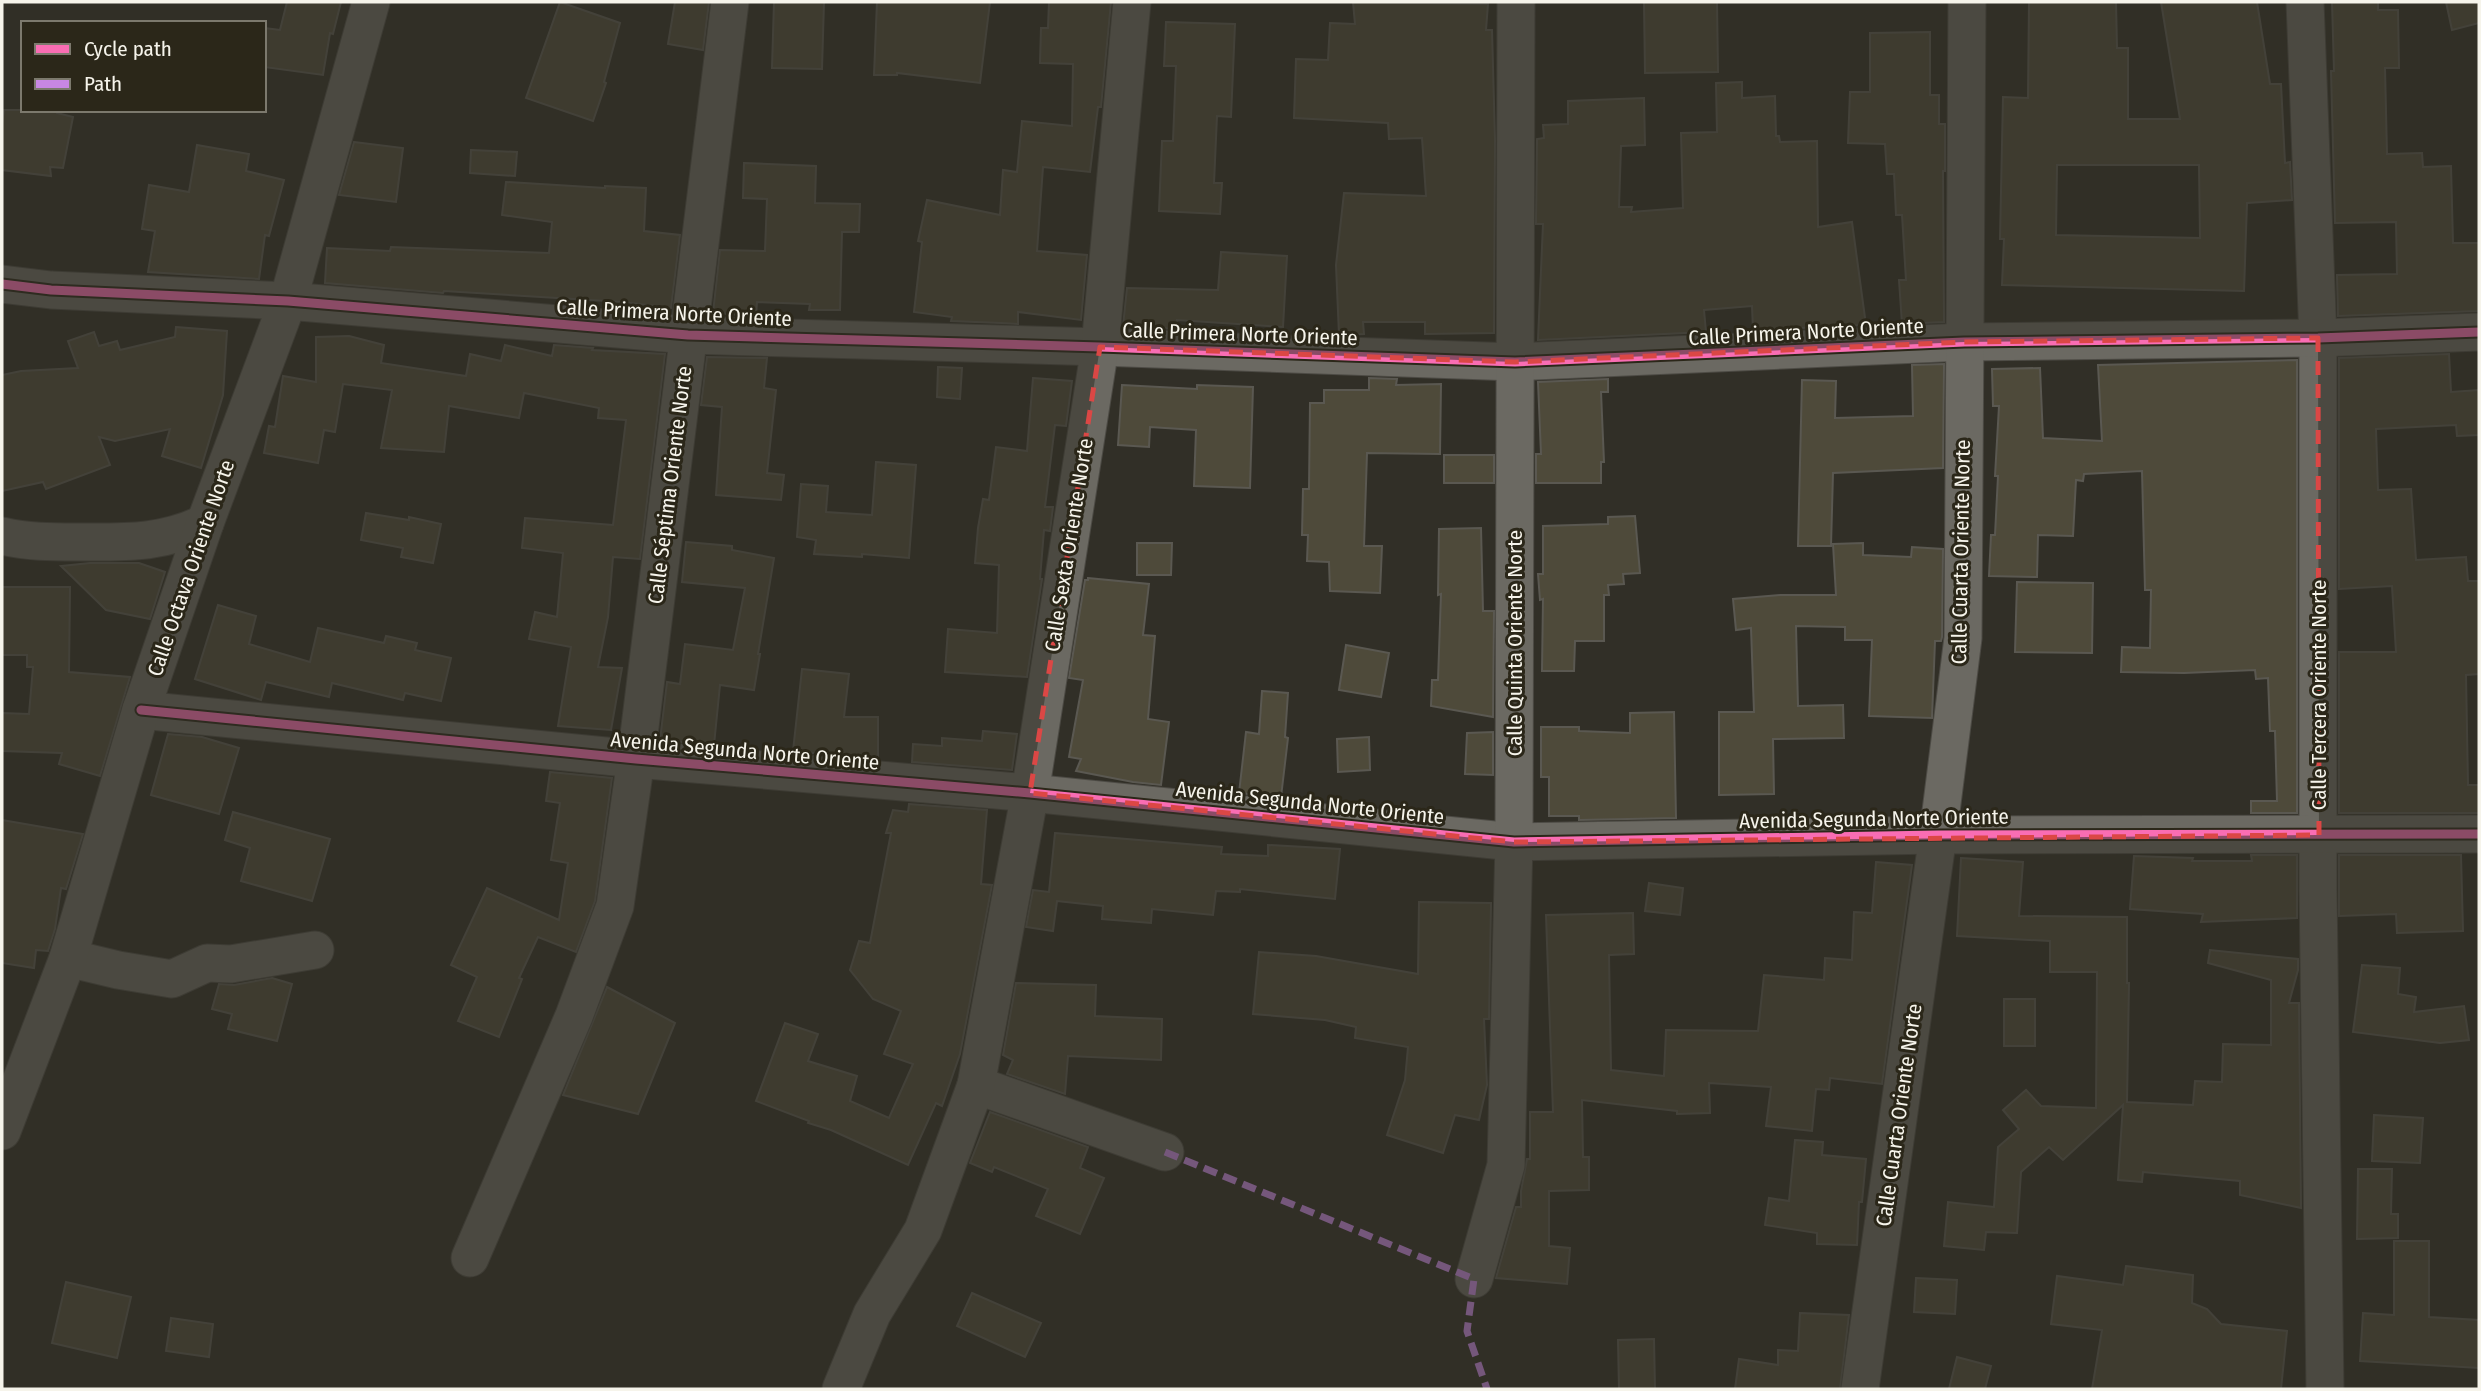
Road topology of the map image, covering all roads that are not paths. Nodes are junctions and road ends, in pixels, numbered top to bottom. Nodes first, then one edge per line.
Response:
1 (370, 2) edge
2 (730, 2) edge
3 (1132, 2) edge
4 (1516, 2) edge
5 (1967, 2) edge
6 (2305, 2) edge
7 (2, 284) edge
8 (288, 301) junction
9 (2479, 332) edge
10 (688, 335) junction
11 (2318, 338) junction
12 (1964, 342) junction
13 (1101, 347) junction
14 (1515, 362) junction
15 (205, 523) junction
16 (2, 536) edge
17 (141, 710) junction
18 (636, 759) junction
19 (1030, 793) junction
20 (2479, 834) edge
21 (1938, 835) junction
22 (2319, 835) junction
23 (1514, 842) junction
24 (314, 950) dead end
25 (68, 958) junction
26 (976, 1085) junction
27 (2, 1131) edge
28 (1165, 1152) dead end
29 (470, 1258) dead end
30 (1474, 1279) dead end
31 (841, 1389) edge
32 (1860, 1389) edge
33 (2325, 1389) edge

1 - 8 street, Calle Octava Oriente Norte
2 - 10 street, Calle Séptima Oriente Norte
3 - 13 street, Calle Sexta Oriente Norte
4 - 14 street, Calle Quinta Oriente Norte
5 - 12 street, Calle Cuarta Oriente Norte
6 - 11 street, Calle Tercera Oriente Norte
7 - 8 street, Calle Primera Norte Oriente
8 - 10 street, Calle Primera Norte Oriente
8 - 15 street, Calle Octava Oriente Norte
9 - 11 street, Calle Primera Norte Oriente
10 - 13 street, Calle Primera Norte Oriente
10 - 18 street, Calle Séptima Oriente Norte
11 - 12 street, Calle Primera Norte Oriente
11 - 22 street, Calle Tercera Oriente Norte
12 - 14 street, Calle Primera Norte Oriente
12 - 21 street, Calle Cuarta Oriente Norte
13 - 14 street, Calle Primera Norte Oriente
13 - 19 street, Calle Sexta Oriente Norte
14 - 23 street, Calle Quinta Oriente Norte
15 - 16 street
15 - 17 street, Calle Octava Oriente Norte
17 - 18 street, Avenida Segunda Norte Oriente
17 - 25 street, Calle Octava Oriente Norte
18 - 19 street, Avenida Segunda Norte Oriente
18 - 29 street, Calle Séptima Oriente Norte
19 - 23 street, Avenida Segunda Norte Oriente
19 - 26 street, Calle Sexta Oriente Norte
20 - 22 street, Avenida Segunda Norte Oriente
21 - 22 street, Avenida Segunda Norte Oriente
21 - 23 street, Avenida Segunda Norte Oriente
21 - 32 street, Calle Cuarta Oriente Norte
22 - 33 street, Calle Tercera Oriente Norte
23 - 30 street, Calle Quinta Oriente Norte
24 - 25 street
25 - 27 street, Calle Octava Oriente Norte
26 - 28 street
26 - 31 street, Calle Sexta Oriente Norte

